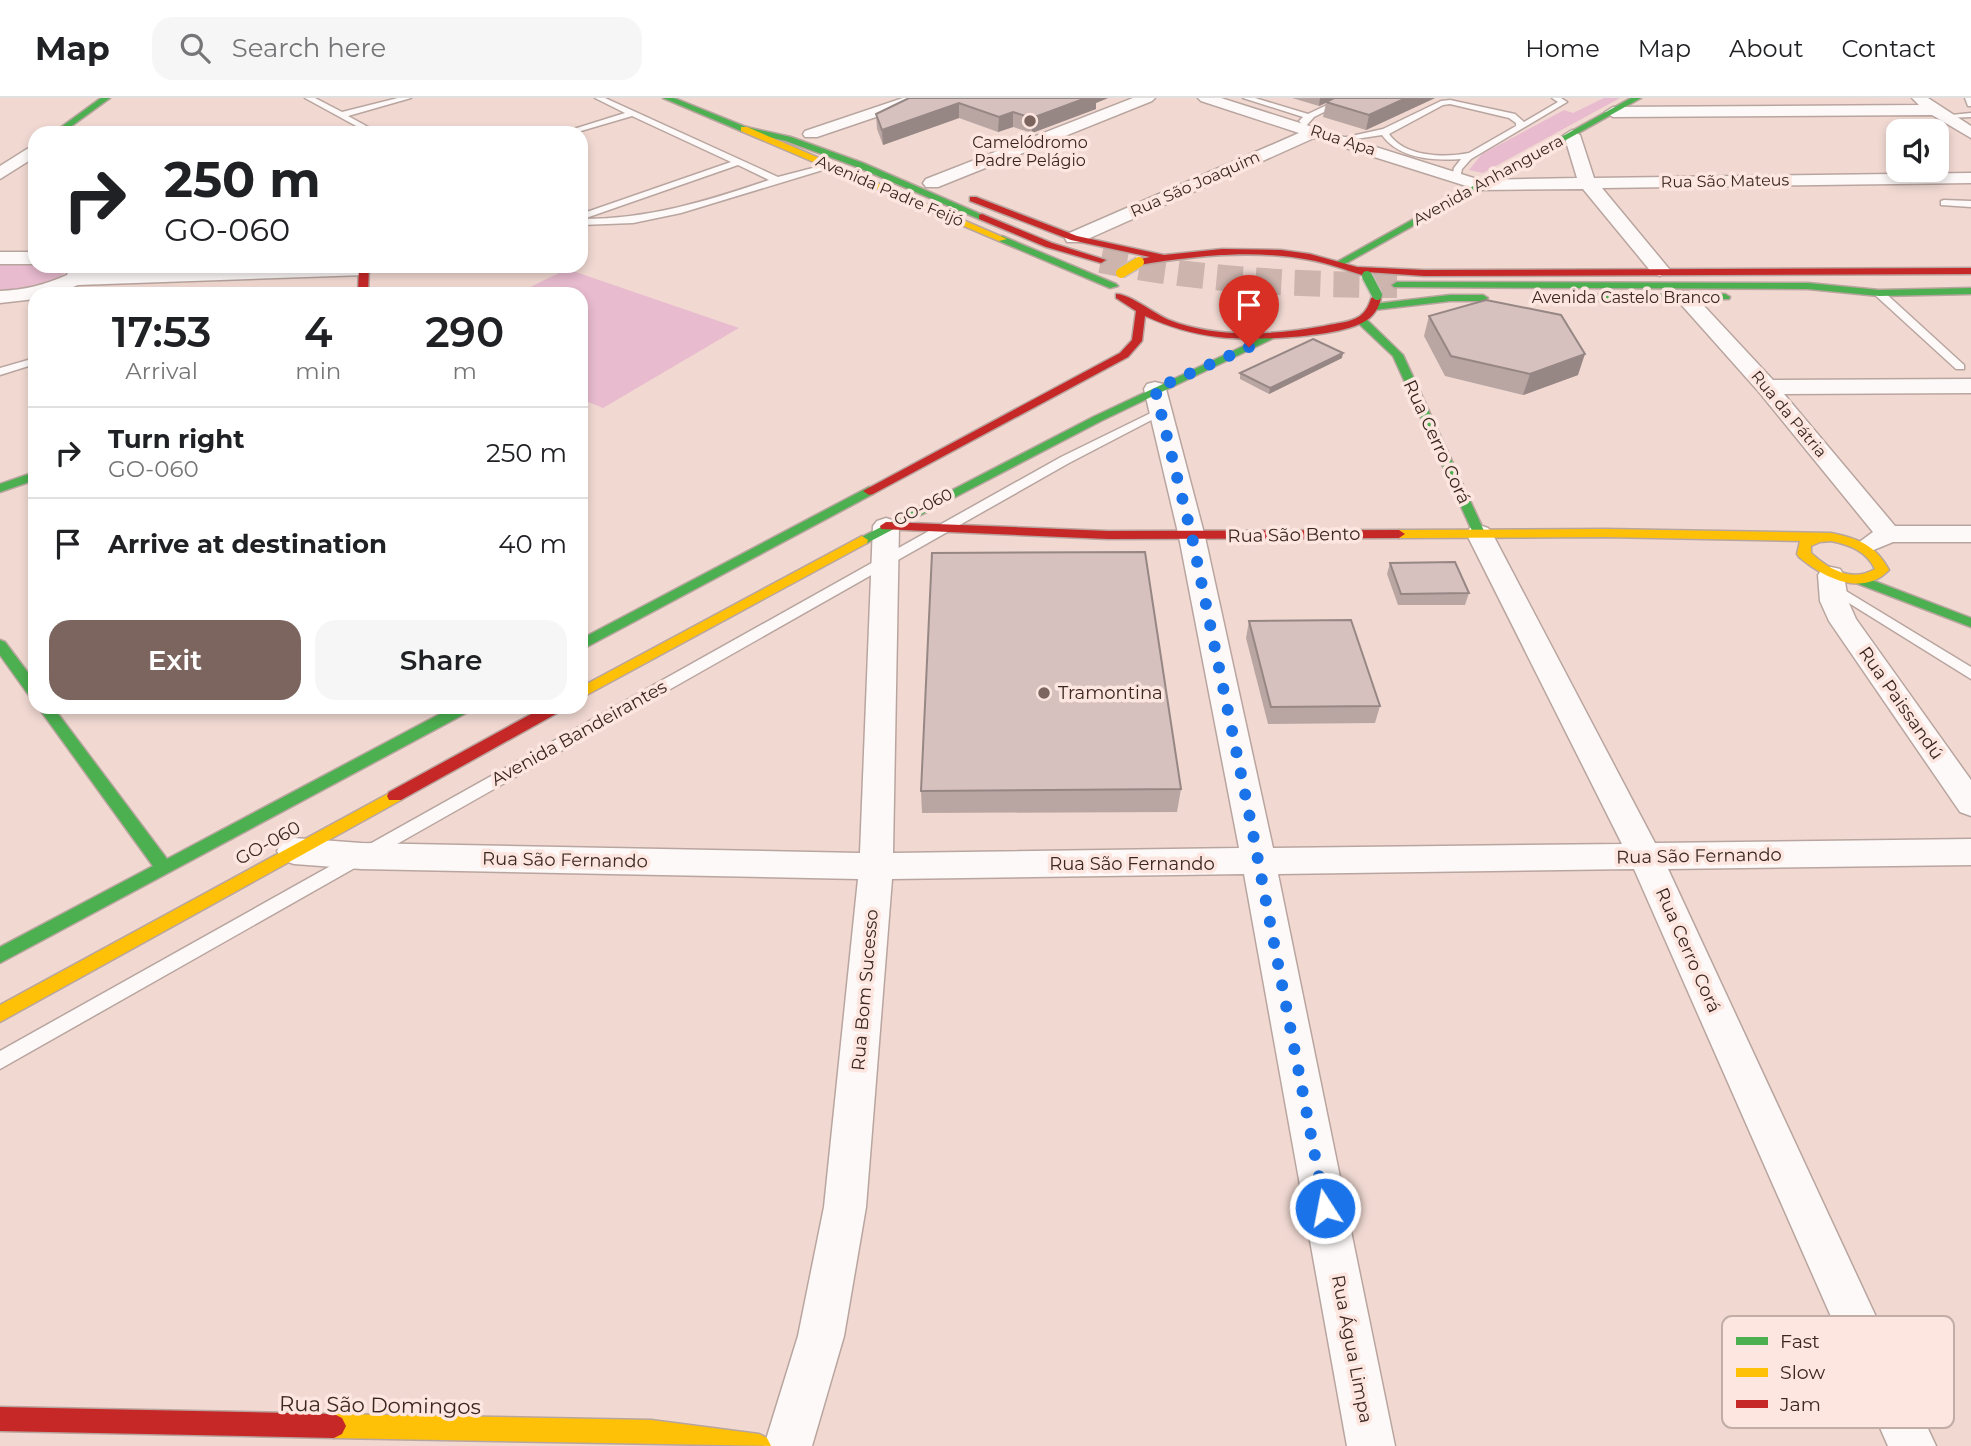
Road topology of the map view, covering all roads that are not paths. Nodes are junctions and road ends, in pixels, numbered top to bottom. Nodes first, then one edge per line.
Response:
1 (106, 98) edge
2 (309, 98) edge
3 (407, 98) edge
4 (599, 98) edge
5 (667, 98) edge
6 (918, 98) edge
7 (1147, 98) edge
8 (1206, 98) edge
9 (1247, 98) edge
10 (1556, 98) edge
11 (1637, 98) edge
12 (1918, 98) edge
13 (1969, 98) edge
14 (1343, 99) edge
15 (1971, 104) edge
16 (1310, 106) dead end
17 (1323, 109) junction
18 (1613, 112) junction
19 (633, 113) junction
20 (1941, 113) junction
21 (341, 115) junction
22 (1971, 116) edge
23 (67, 126) edge
24 (362, 126) edge
25 (588, 126) edge
26 (1311, 126) junction
27 (1520, 127) junction
28 (744, 129) junction
29 (1386, 131) junction
30 (1971, 133) edge
31 (811, 134) junction
32 (1572, 135) junction
33 (1342, 139) junction
34 (12, 147) dead end
35 (28, 148) edge
36 (28, 153) edge
37 (1471, 155) junction
38 (739, 162) junction
39 (860, 165) junction
40 (832, 166) junction
41 (0, 174) edge
42 (1456, 178) junction
43 (1971, 178) edge
44 (777, 180) junction
45 (1587, 182) junction
46 (932, 183) junction
47 (1479, 185) junction
48 (1944, 203) dead end
49 (1971, 204) edge
50 (588, 217) edge
51 (588, 221) edge
52 (1074, 238) junction
53 (1383, 238) junction
54 (1161, 257) junction
55 (0, 258) edge
56 (28, 258) edge
57 (1101, 260) tunnel mouth
58 (1340, 263) junction
59 (1660, 270) junction
60 (1971, 271) edge
61 (1424, 272) junction
62 (77, 273) edge
63 (1363, 273) junction
64 (1857, 273) junction
65 (1117, 279) junction
66 (1397, 285) tunnel mouth
67 (1808, 286) junction
68 (59, 287) edge
69 (1971, 291) edge
70 (1879, 293) junction
71 (28, 296) edge
72 (0, 297) edge
73 (1685, 297) junction
74 (1376, 301) junction
75 (1141, 311) junction
76 (1361, 320) junction
77 (1273, 336) junction
78 (28, 363) edge
79 (0, 372) edge
80 (1965, 376) edge
81 (1767, 387) junction
82 (1158, 400) junction
83 (28, 478) edge
84 (0, 488) edge
85 (941, 530) junction
86 (1479, 533) junction
87 (1702, 534) junction
88 (1888, 534) junction
89 (1971, 534) edge
90 (1192, 537) junction
91 (1817, 538) junction
92 (886, 543) junction
93 (1765, 552) dead end
94 (1871, 553) junction
95 (1790, 559) dead end
96 (1839, 582) junction
97 (1967, 621) edge
98 (588, 641) edge
99 (2, 651) edge
100 (1971, 674) edge
101 (28, 684) edge
102 (588, 690) edge
103 (50, 714) edge
104 (452, 714) edge
105 (543, 714) edge
106 (1971, 804) edge
107 (294, 851) junction
108 (1971, 852) edge
109 (361, 856) junction
110 (1645, 856) junction
111 (1259, 863) junction
112 (876, 866) junction
113 (164, 868) junction
114 (0, 956) edge
115 (0, 1014) edge
116 (1, 1058) edge
117 (1853, 1316) edge
118 (0, 1419) edge
119 (1904, 1428) edge
120 (759, 1446) edge
121 (788, 1446) edge
122 (1371, 1446) edge
123 (1912, 1446) edge

1 - 23 main road
2 - 21 lane
3 - 21 lane
4 - 19 lane
5 - 28 main road, Avenida Padre Feijó
6 - 31 street
7 - 46 street
8 - 26 street, Rua Apa
9 - 26 lane
10 - 27 lane
11 - 18 main road, Avenida Anhanguera
12 - 20 street
13 - 15 lane
14 - 17 lane
16 - 17 lane
17 - 26 lane
18 - 20 street
18 - 32 main road, Avenida Anhanguera
19 - 25 lane
19 - 38 lane
20 - 22 lane
20 - 30 street
21 - 24 lane
26 - 33 street, Rua Apa
26 - 52 street, Rua São Joaquim
27 - 29 lane
27 - 37 lane
28 - 39 main road
28 - 40 main road, Avenida Padre Feijó
29 - 33 lane
29 - 37 lane
31 - 39 main road, Avenida Padre Feijó
31 - 46 main road, Avenida Padre Feijó
32 - 45 street
32 - 47 main road, Avenida Anhanguera
33 - 42 street, Rua Apa
34 - 35 street
36 - 41 street
37 - 42 lane
38 - 44 lane
38 - 50 lane
39 - 57 main road
40 - 44 lane
40 - 65 main road, Avenida Padre Feijó
42 - 47 street, Rua Apa
43 - 45 street, Rua São Mateus
44 - 51 lane
45 - 47 street, Rua São Mateus
45 - 59 street
46 - 52 main road, Avenida Padre Feijó
47 - 53 main road, Avenida Anhanguera
48 - 49 lane
52 - 54 main road, Avenida Padre Feijó
53 - 58 main road, Avenida Anhanguera
53 - 61 main road
54 - 58 main road, Avenida Castelo Branco
54 - 65 main road, bridge
55 - 56 street
58 - 63 main road, Avenida Castelo Branco
59 - 61 main road, Avenida Castelo Branco
59 - 64 main road, Avenida Castelo Branco
60 - 64 main road, Avenida Castelo Branco
61 - 63 main road, Avenida Castelo Branco
62 - 68 street
63 - 74 main road, bridge
64 - 67 main road, Avenida Castelo Branco
65 - 75 main road, Avenida Padre Feijó
66 - 67 main road, Avenida Castelo Branco
67 - 70 main road, Avenida Castelo Branco
69 - 70 main road, Avenida Castelo Branco
70 - 73 main road, Avenida Castelo Branco
70 - 80 lane
71 - 72 street
73 - 74 main road, Avenida Castelo Branco
73 - 81 street, Rua da Pátria
74 - 76 main road
75 - 77 main road
75 - 98 main road
76 - 77 main road, GO-060
76 - 86 main road, Rua Cerro Corá
77 - 82 main road, GO-060 / GO-060
78 - 79 lane
80 - 81 street
81 - 88 street, Rua da Pátria
82 - 85 lane, Avenida Bandeirantes
82 - 90 street, Rua Água Limpa
82 - 92 main road, GO-060 / GO-060
83 - 84 main road
85 - 90 main road, Rua São Bento
85 - 92 main road, Rua São Bento
85 - 92 lane, Avenida Bandeirantes
86 - 87 main road, Rua São Bento
86 - 90 main road, Rua São Bento
86 - 110 street, Rua Cerro Corá
87 - 91 main road, Rua São Bento
87 - 93 main road, Rua São Bento
88 - 89 street
88 - 94 street
90 - 111 street, Rua Água Limpa
91 - 94 main road, Rua São Bento
91 - 96 main road
92 - 102 main road, GO-060 / GO-060
92 - 109 lane, Avenida Bandeirantes
92 - 112 street, Rua Bom Sucesso
94 - 96 main road
94 - 97 main road
95 - 96 main road
96 - 97 main road
96 - 100 lane
96 - 106 street, Rua Paissandú
99 - 101 main road
103 - 113 main road
104 - 113 main road, GO-060 / GO-060
105 - 107 main road, GO-060 / GO-060
107 - 109 street, Rua São Fernando
107 - 115 main road, GO-060 / GO-060
108 - 110 street, Rua São Fernando
109 - 112 street, Rua São Fernando
109 - 116 lane, Avenida Bandeirantes
110 - 111 street, Rua São Fernando
110 - 117 street, Rua Cerro Corá
111 - 112 street, Rua São Fernando
111 - 122 street, Rua Água Limpa
112 - 121 street, Rua Bom Sucesso
113 - 114 main road, GO-060 / GO-060
118 - 120 main road, Rua São Domingos
119 - 123 street, Rua Cerro Corá

